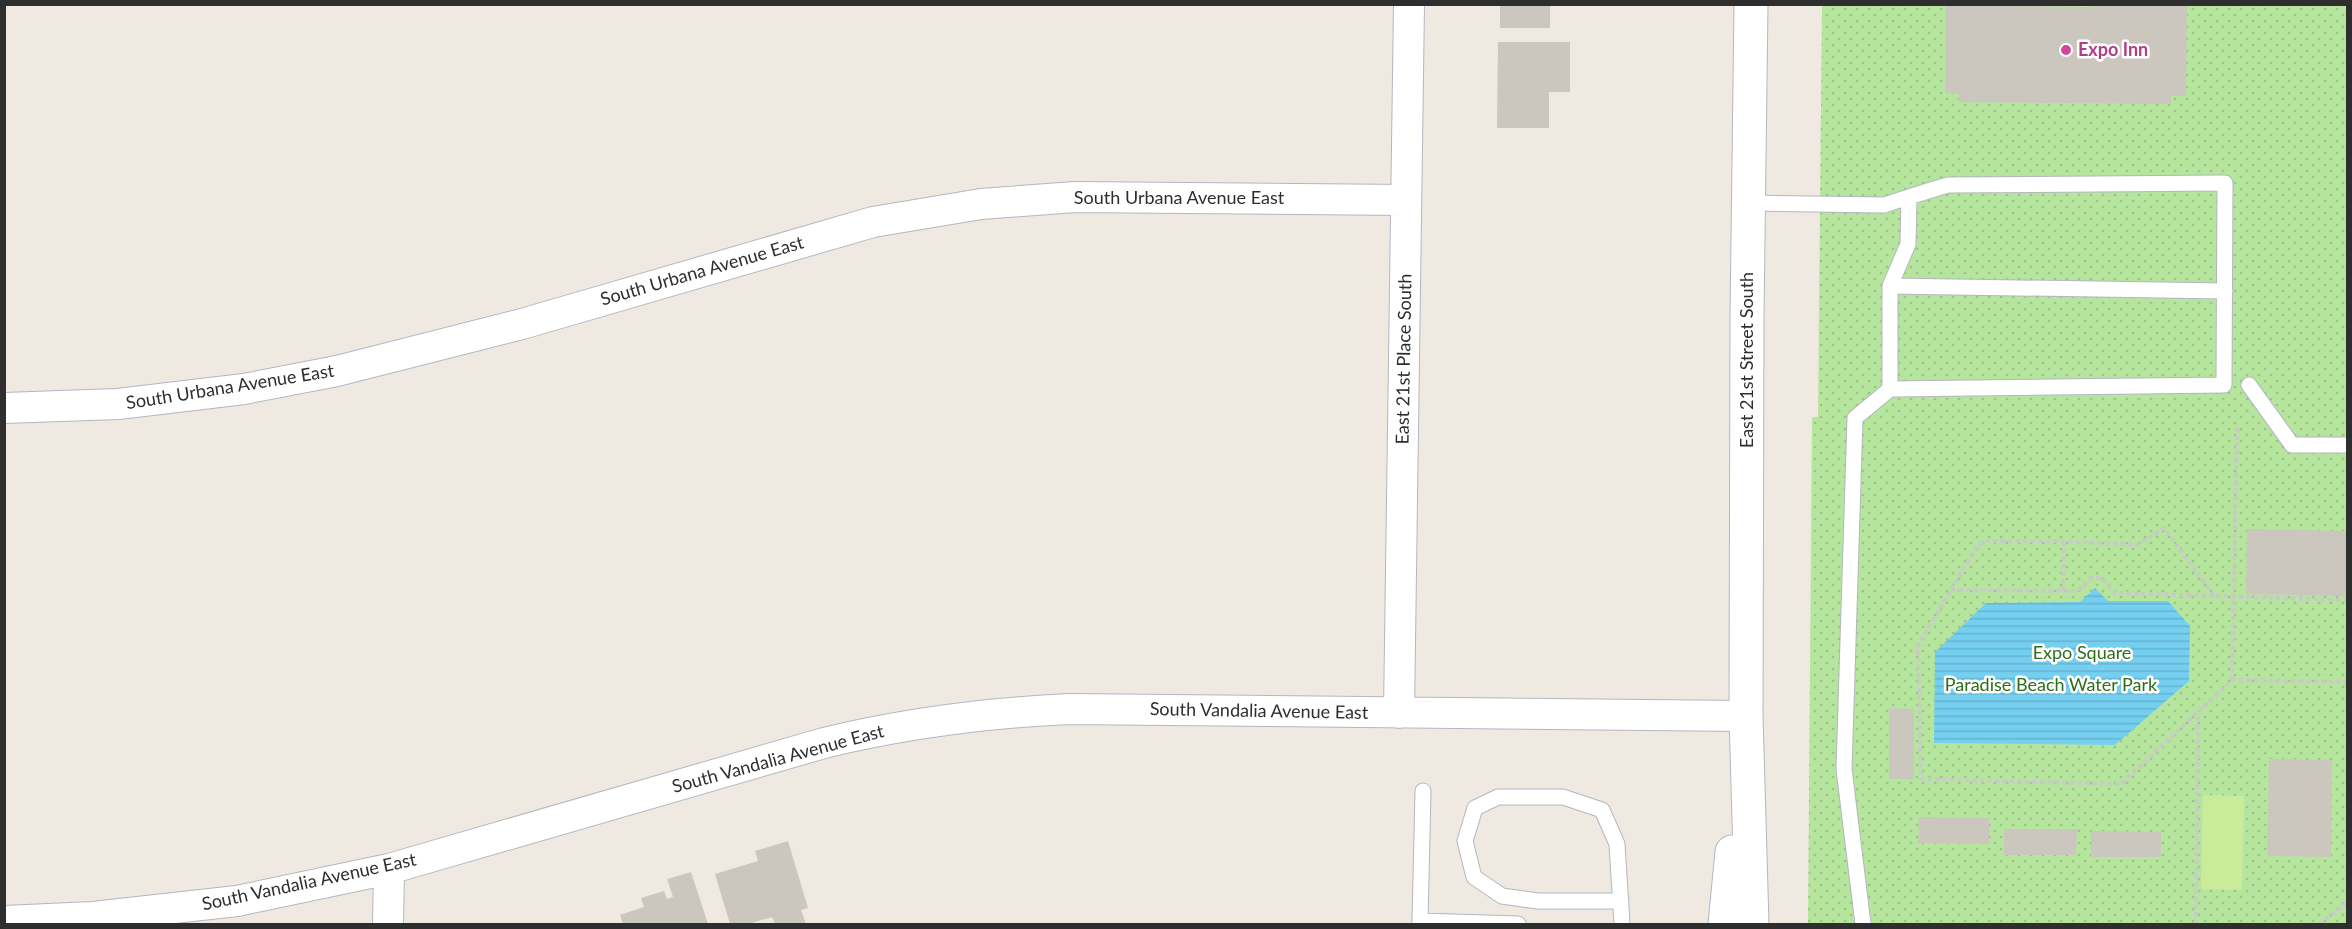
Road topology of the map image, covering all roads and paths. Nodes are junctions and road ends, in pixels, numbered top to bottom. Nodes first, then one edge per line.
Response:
1 (1409, 4) edge
2 (1751, 4) edge
3 (1909, 197) junction
4 (1406, 200) junction
5 (1749, 203) junction
6 (1890, 286) junction
7 (2225, 291) junction
8 (2249, 386) dead end
9 (1890, 389) junction
10 (4, 408) edge
11 (2237, 428) dead end
12 (2348, 445) edge
13 (2064, 541) junction
14 (1950, 590) junction
15 (2063, 591) junction
16 (2214, 596) junction
17 (2234, 597) junction
18 (2348, 600) edge
19 (2232, 680) junction
20 (2348, 682) edge
21 (1399, 712) junction
22 (2198, 712) junction
23 (1746, 716) junction
24 (1423, 792) dead end
25 (389, 869) junction
26 (1621, 901) junction
27 (2348, 902) edge
28 (4, 921) edge
29 (1420, 922) edge
30 (388, 924) edge
31 (1501, 924) edge
32 (1518, 924) edge
33 (1622, 924) edge
34 (1725, 924) edge
35 (1752, 924) edge
36 (1863, 924) edge
37 (2196, 924) edge
38 (2319, 924) edge

1 - 4 street, East 21st Place South
2 - 5 main road, East 21st Street South
3 - 5 lane
3 - 6 lane
3 - 7 lane
4 - 10 street, South Urbana Avenue East
4 - 21 street, East 21st Place South
5 - 23 main road, East 21st Street South
6 - 7 lane
6 - 9 lane
7 - 9 lane
8 - 12 lane
9 - 36 lane
11 - 17 path
13 - 14 path
13 - 15 path
13 - 16 path
14 - 15 path
14 - 22 path
15 - 16 path
16 - 17 path
17 - 18 path
17 - 19 path
19 - 20 path
19 - 22 path
21 - 23 street, South Vandalia Avenue East
21 - 25 street, South Vandalia Avenue East
22 - 37 path
23 - 34 main road, East 21st Street South
23 - 35 main road, East 21st Street South
24 - 29 lane
25 - 28 street, South Vandalia Avenue East
25 - 30 street
26 - 26 lane
26 - 33 lane
27 - 38 path
29 - 31 lane
31 - 32 lane

